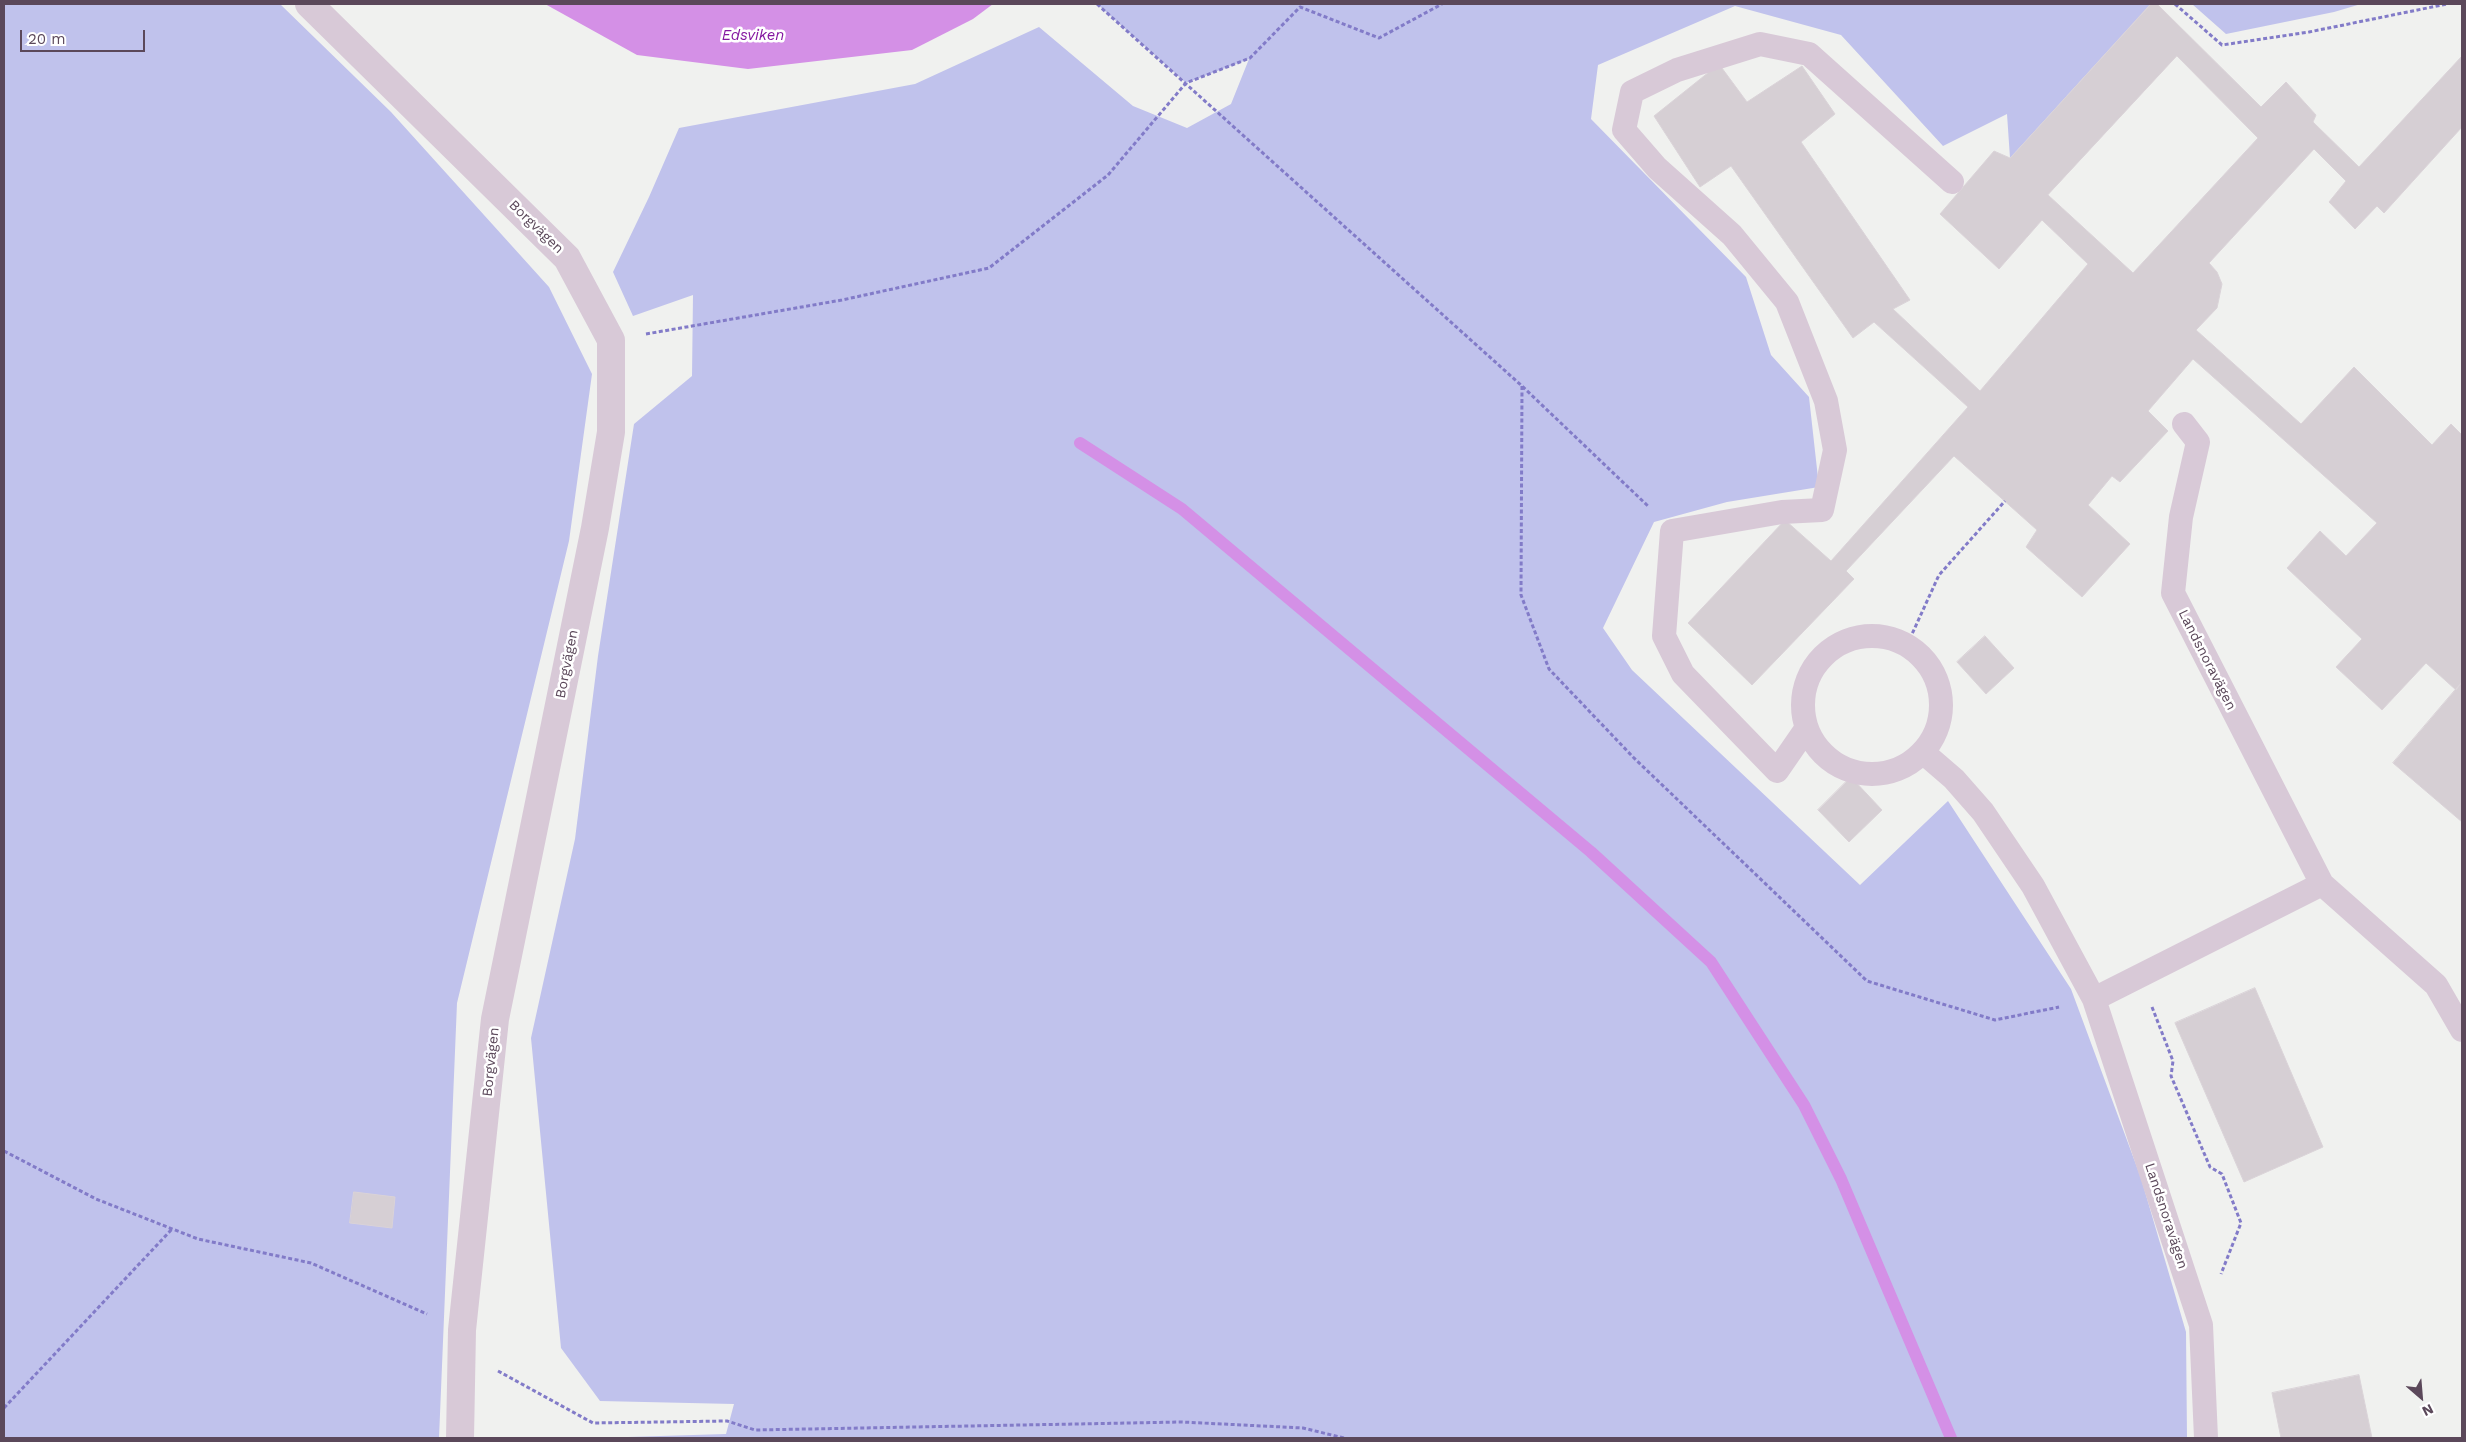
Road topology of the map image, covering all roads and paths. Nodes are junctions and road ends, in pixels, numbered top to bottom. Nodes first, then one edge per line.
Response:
1 (309, 4) edge
2 (1096, 4) edge
3 (1442, 4) edge
4 (2175, 4) edge
5 (2448, 4) edge
6 (1186, 83) junction
7 (1952, 182) dead end
8 (611, 340) junction
9 (1522, 386) junction
10 (2184, 424) dead end
11 (2005, 501) dead end
12 (1644, 502) dead end
13 (1908, 645) junction
14 (1806, 729) junction
15 (1925, 754) junction
16 (2322, 884) junction
17 (2139, 977) junction
18 (2094, 1000) junction
19 (2462, 1030) edge
20 (4, 1151) edge
21 (172, 1229) junction
22 (2201, 1325) junction
23 (462, 1330) junction
24 (522, 1384) dead end
25 (4, 1408) edge
26 (460, 1438) edge
27 (1344, 1438) edge
28 (2206, 1438) edge

1 - 8 street, Borgvägen
2 - 6 path
3 - 6 path
4 - 5 path
6 - 8 path
6 - 9 path
7 - 14 lane
8 - 23 street, Borgvägen
9 - 12 path
9 - 18 path
10 - 16 lane, Landsnoravägen
11 - 13 path
13 - 14 lane
13 - 15 lane
14 - 15 lane
15 - 18 lane, Landsnoravägen
16 - 17 lane
16 - 19 lane, Landsnoravägen
17 - 18 lane
17 - 22 path
18 - 22 lane, Landsnoravägen
20 - 21 path
21 - 23 path
21 - 25 path
22 - 28 lane, Landsnoravägen
23 - 26 street, Borgvägen
24 - 27 path

